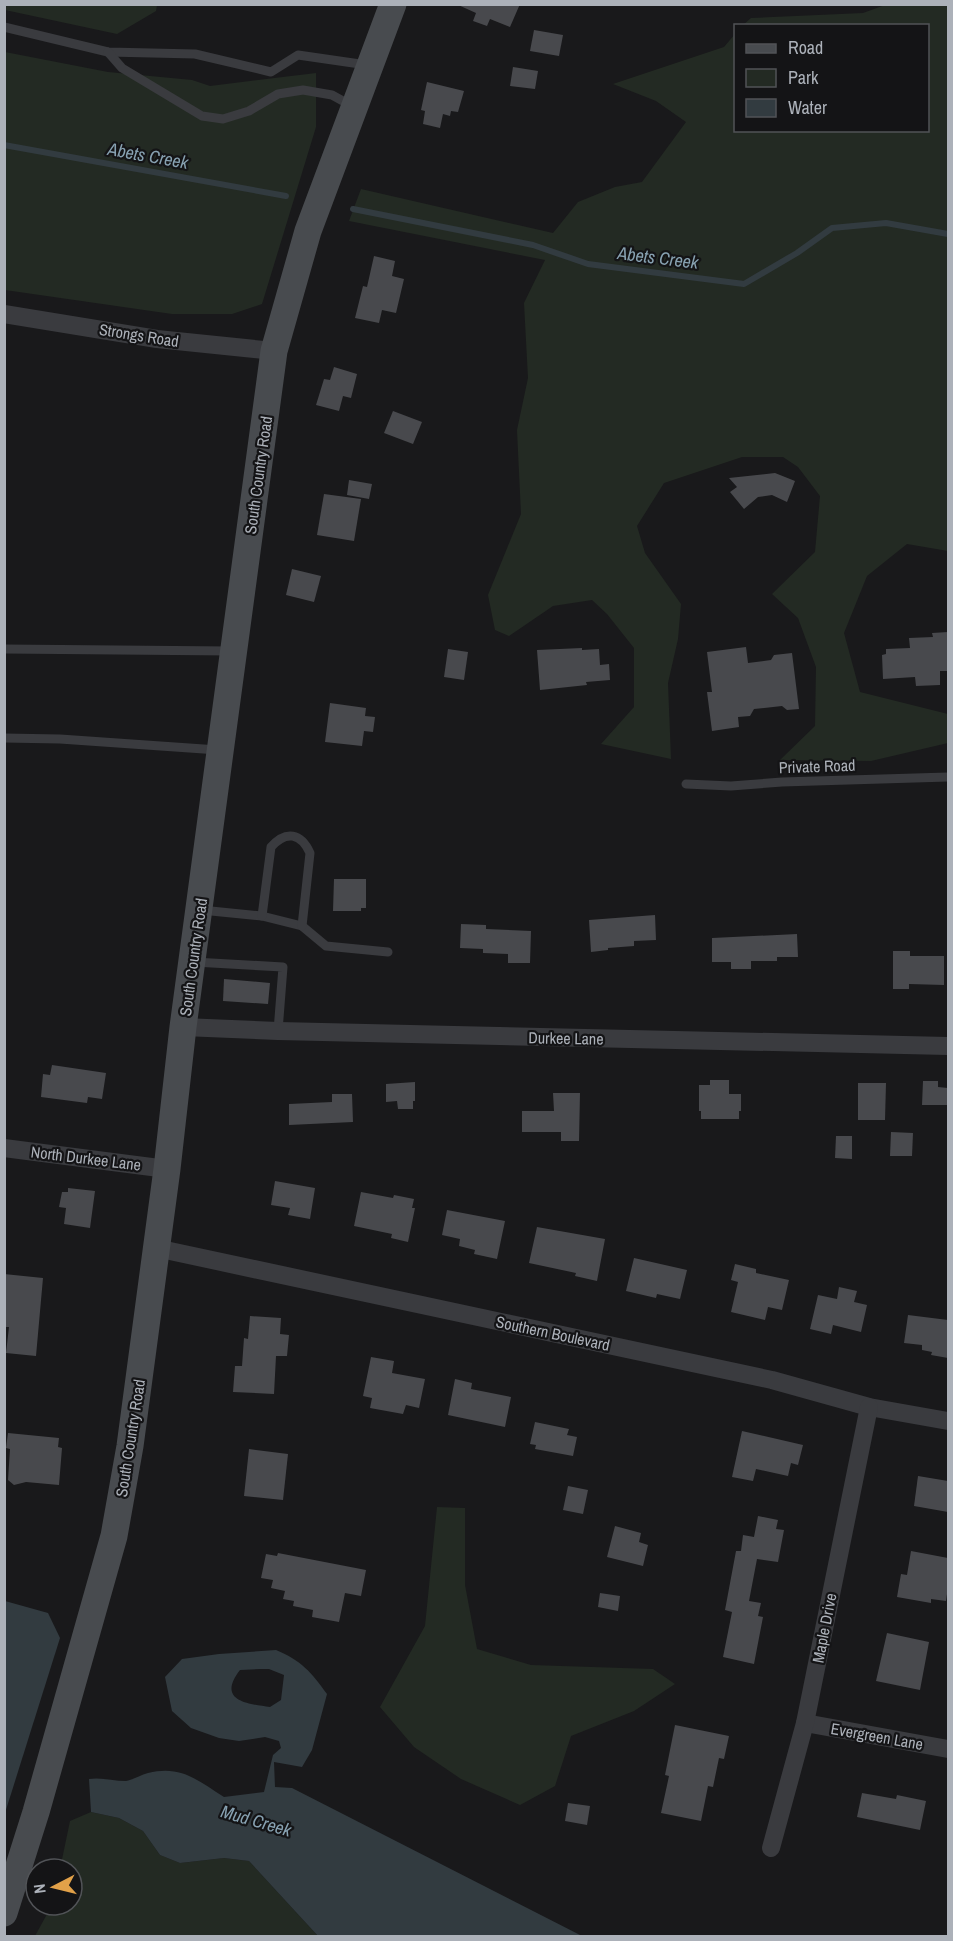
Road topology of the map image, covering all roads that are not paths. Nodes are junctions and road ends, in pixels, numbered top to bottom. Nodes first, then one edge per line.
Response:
1 (393, 4) edge
2 (4, 27) edge
3 (108, 52) junction
4 (369, 66) junction
5 (354, 107) junction
6 (4, 314) edge
7 (274, 351) junction
8 (4, 649) edge
9 (234, 651) junction
10 (4, 738) edge
11 (221, 751) junction
12 (948, 777) edge
13 (686, 784) dead end
14 (199, 910) junction
15 (262, 916) junction
16 (302, 926) junction
17 (388, 952) dead end
18 (192, 961) junction
19 (183, 1027) junction
20 (278, 1031) junction
21 (948, 1046) edge
22 (4, 1148) edge
23 (167, 1169) junction
24 (156, 1248) junction
25 (869, 1407) junction
26 (948, 1421) edge
27 (805, 1723) junction
28 (948, 1749) edge
29 (771, 1848) dead end
30 (4, 1913) edge

1 - 4 main road, South Country Road
2 - 3 lane
3 - 4 lane
3 - 5 lane
4 - 5 main road, South Country Road
5 - 7 main road, South Country Road
6 - 7 street, Strongs Road
7 - 9 main road, South Country Road
8 - 9 lane
9 - 11 main road, South Country Road
10 - 11 lane
11 - 14 main road, South Country Road
12 - 13 lane, Private Road
14 - 15 lane
14 - 18 main road, South Country Road
15 - 16 lane
15 - 16 lane
16 - 17 lane
18 - 19 main road, South Country Road
18 - 20 lane
19 - 20 street, Durkee Lane
19 - 23 main road, South Country Road
20 - 21 street, Durkee Lane
22 - 23 street, North Durkee Lane
23 - 24 main road, South Country Road
24 - 25 street, Southern Boulevard
24 - 30 main road, South Country Road
25 - 26 street, Southern Boulevard
25 - 27 street, Maple Drive
27 - 28 street, Evergreen Lane
27 - 29 street, Maple Drive

